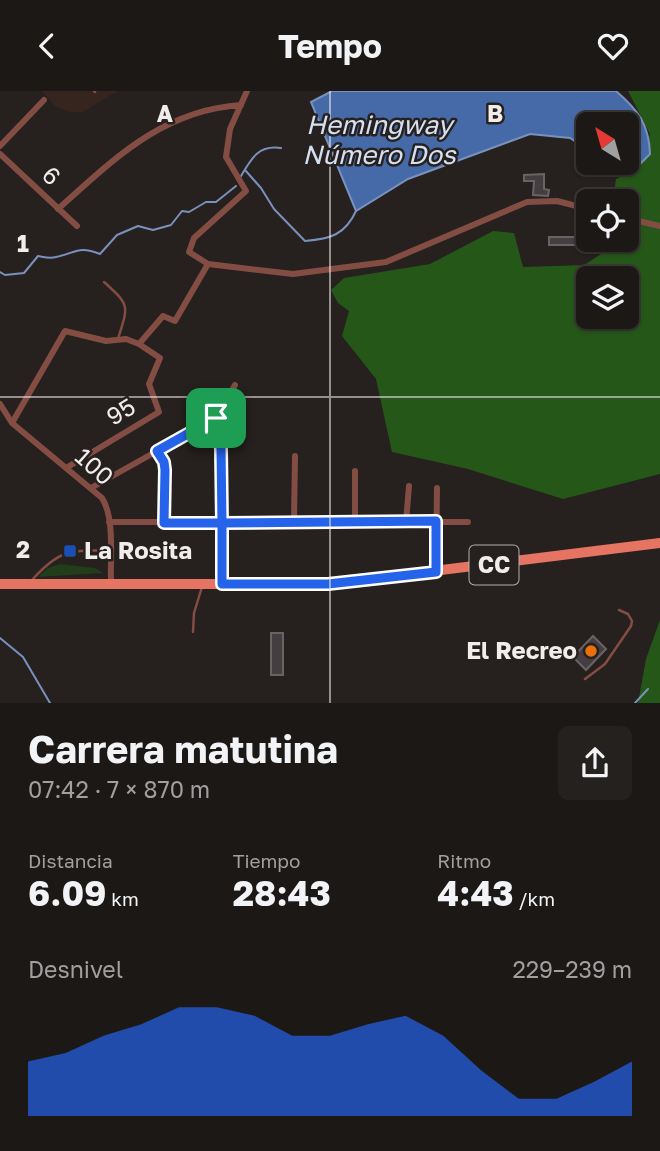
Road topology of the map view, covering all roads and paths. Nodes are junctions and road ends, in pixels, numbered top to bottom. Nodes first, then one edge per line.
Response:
1 (247, 91) edge
2 (44, 100) dead end
3 (241, 105) junction
4 (0, 146) edge
5 (0, 154) edge
6 (576, 206) edge
7 (58, 209) junction
8 (639, 221) edge
9 (77, 226) dead end
10 (660, 226) edge
11 (208, 264) junction
12 (104, 282) dead end
13 (118, 339) junction
14 (139, 344) junction
15 (235, 385) dead end
16 (0, 404) edge
17 (216, 418) junction
18 (12, 423) junction
19 (157, 451) junction
20 (295, 456) dead end
21 (66, 468) junction
22 (355, 471) dead end
23 (409, 486) dead end
24 (92, 488) junction
25 (437, 488) dead end
26 (436, 521) junction
27 (109, 522) junction
28 (294, 522) junction
29 (355, 522) junction
30 (406, 522) junction
31 (468, 522) dead end
32 (164, 523) junction
33 (222, 523) junction
34 (660, 543) edge
35 (109, 550) junction
36 (436, 572) junction
37 (111, 583) junction
38 (28, 584) junction
39 (203, 584) junction
40 (222, 584) junction
41 (0, 585) edge
42 (619, 610) dead end
43 (192, 632) dead end
44 (585, 679) dead end

1 - 3 street
2 - 4 street
3 - 7 street
3 - 11 street
5 - 7 street, 6
6 - 11 street
7 - 9 street, 6
8 - 10 street
11 - 14 street
12 - 13 lane
13 - 14 street
13 - 18 street
14 - 21 street, 95
15 - 17 street
16 - 18 street, 100
17 - 19 street
17 - 33 street
18 - 21 street, 100
19 - 24 street
19 - 32 street
20 - 28 street
21 - 24 street, 100
22 - 29 street
23 - 30 street
24 - 27 street, 100
25 - 26 street
26 - 30 street
26 - 31 street
26 - 36 street
27 - 32 street
27 - 35 street, 100
28 - 29 street
28 - 33 street
29 - 30 street
32 - 33 street
33 - 40 street
34 - 36 main road, CC
35 - 37 street, 100
35 - 38 lane
36 - 40 main road, CC
37 - 38 main road, CC
37 - 39 main road, CC
38 - 41 main road, CC
39 - 40 main road, CC
39 - 43 lane
42 - 44 lane

